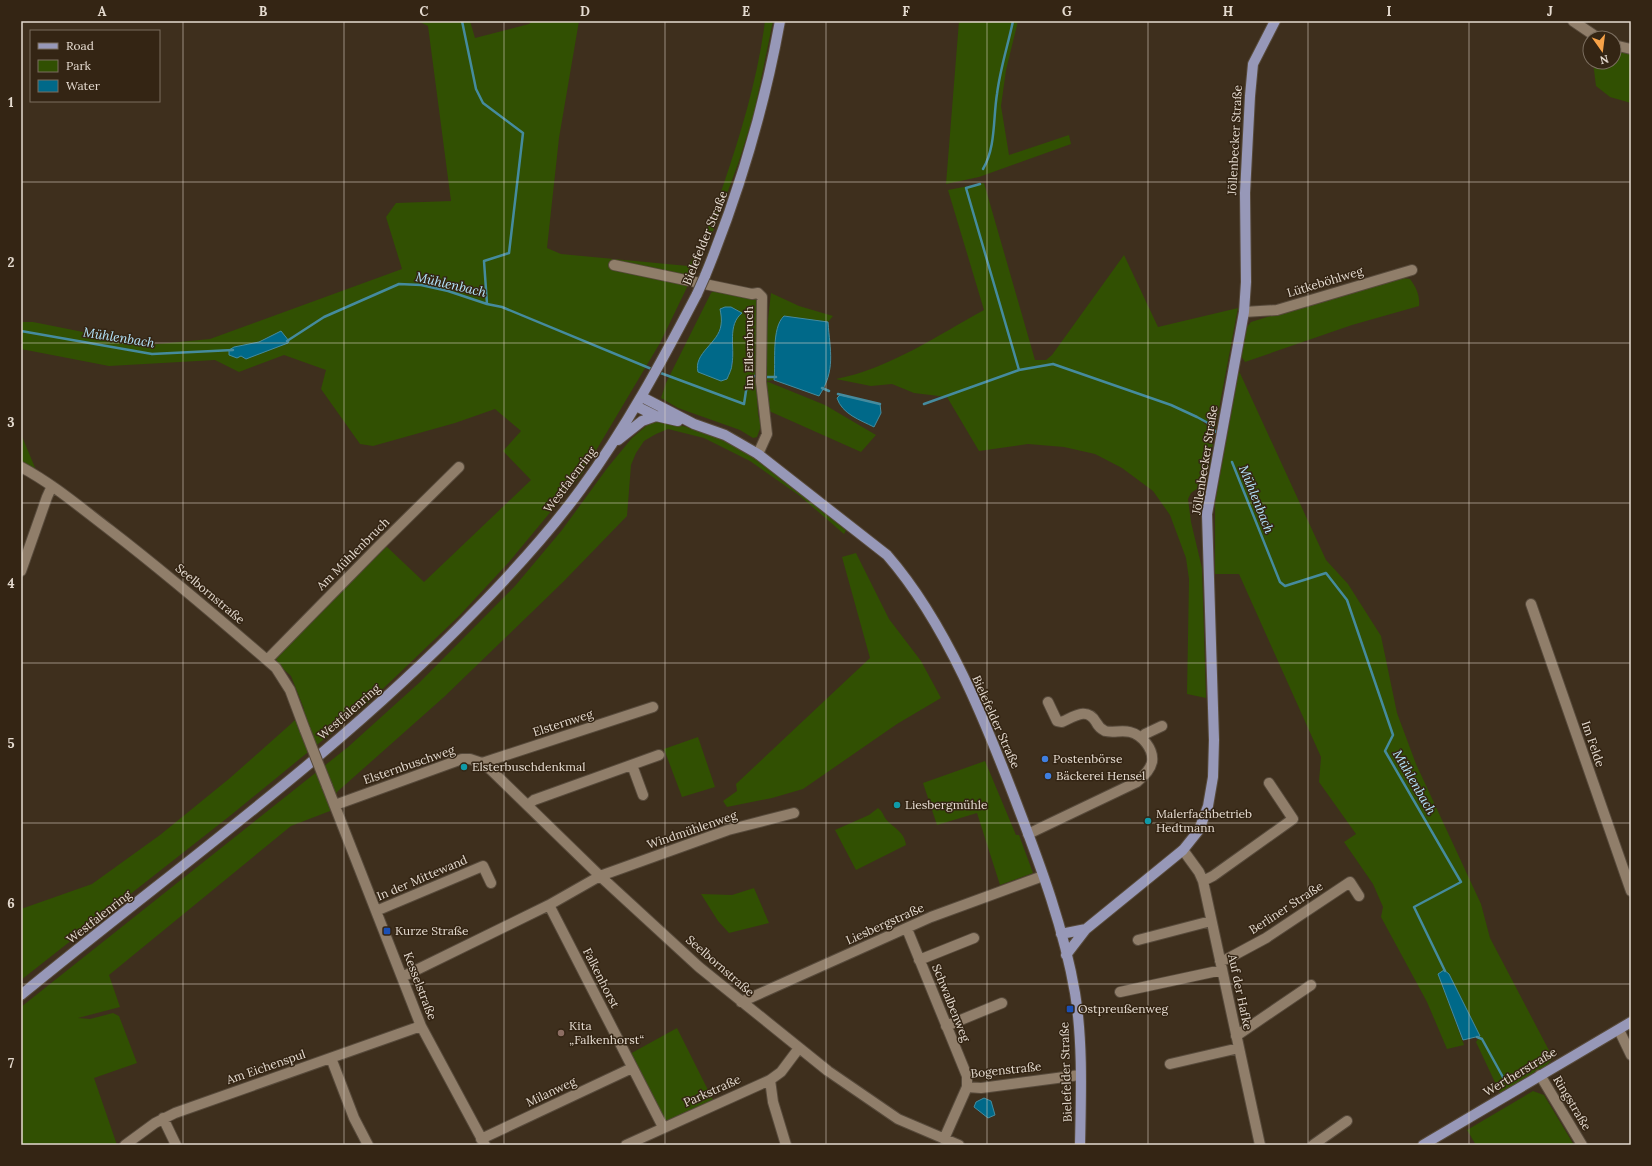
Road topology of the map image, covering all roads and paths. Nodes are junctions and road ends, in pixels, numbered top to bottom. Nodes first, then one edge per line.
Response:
1 (780, 21) edge
2 (1275, 21) edge
3 (1573, 21) edge
4 (1586, 30) edge
5 (614, 265) dead end
6 (1412, 270) dead end
7 (1244, 312) junction
8 (639, 402) junction
9 (656, 416) junction
10 (694, 424) junction
11 (613, 444) junction
12 (758, 454) junction
13 (21, 467) edge
14 (459, 467) dead end
15 (52, 486) junction
16 (21, 571) edge
17 (1531, 604) dead end
18 (267, 660) junction
19 (1048, 702) dead end
20 (652, 707) dead end
21 (1162, 726) dead end
22 (1142, 738) junction
23 (658, 756) dead end
24 (482, 763) junction
25 (632, 765) junction
26 (491, 770) joint
27 (1269, 783) dead end
28 (327, 786) joint
29 (643, 795) dead end
30 (335, 805) junction
31 (528, 805) junction
32 (794, 813) dead end
33 (1028, 834) junction
34 (1185, 853) junction
35 (600, 876) junction
36 (1042, 876) junction
37 (1203, 880) junction
38 (491, 883) dead end
39 (1631, 891) edge
40 (1359, 896) dead end
41 (549, 906) junction
42 (376, 912) junction
43 (1211, 921) junction
44 (907, 929) junction
45 (1086, 929) junction
46 (1061, 934) junction
47 (974, 938) dead end
48 (1138, 940) dead end
49 (1066, 955) junction
50 (919, 960) junction
51 (1221, 966) junction
52 (402, 977) junction
53 (1311, 985) dead end
54 (1120, 992) dead end
55 (21, 995) edge
56 (741, 1002) junction
57 (1002, 1003) dead end
58 (1631, 1022) edge
59 (421, 1026) junction
60 (946, 1026) junction
61 (1619, 1030) junction
62 (1236, 1036) junction
63 (799, 1048) junction
64 (1239, 1048) junction
65 (1631, 1055) edge
66 (331, 1058) junction
67 (1170, 1064) dead end
68 (632, 1068) junction
69 (1080, 1075) junction
70 (1540, 1075) junction
71 (770, 1080) junction
72 (967, 1087) junction
73 (163, 1118) junction
74 (1347, 1121) dead end
75 (663, 1127) junction
76 (944, 1139) junction
77 (483, 1142) edge
78 (125, 1145) edge
79 (176, 1145) edge
80 (368, 1145) edge
81 (626, 1145) edge
82 (786, 1145) edge
83 (959, 1145) edge
84 (1080, 1145) edge
85 (1260, 1145) edge
86 (1313, 1145) edge
87 (1423, 1145) edge
88 (1582, 1145) edge

1 - 8 main road, Bielefelder Straße, bridge
2 - 7 main road, Jöllenbecker Straße
3 - 4 street
5 - 12 street, Im Ellernbruch
6 - 7 street, Lütkeböhlweg
7 - 34 main road, Jöllenbecker Straße
8 - 9 main road, Bielefelder Straße
8 - 10 main road, Bielefelder Straße
8 - 11 main road, Westfalenring
9 - 10 main road, Bielefelder Straße
9 - 11 main road
10 - 12 main road, Bielefelder Straße
11 - 55 main road, Westfalenring
12 - 33 main road, Bielefelder Straße
13 - 15 street, Seelbornstraße
14 - 18 street, Am Mühlenbruch
15 - 16 street
15 - 18 street, Seelbornstraße
17 - 39 street, Im Felde
18 - 28 street, Seelbornstraße, bridge
19 - 22 street
20 - 24 street, Elsternweg
21 - 22 street
22 - 33 street
23 - 25 street
24 - 26 street, Elsternbuschweg
24 - 30 street, Elsternbuschweg
25 - 29 street
25 - 31 street
26 - 31 street, Seelbornstraße
27 - 37 street
28 - 30 street, Kesselstraße
30 - 42 street, Kesselstraße
31 - 35 street, Seelbornstraße
32 - 35 street, Windmühlenweg
33 - 36 main road, Bielefelder Straße
34 - 37 street, Auf der Hafke
34 - 45 main road, Jöllenbecker Straße
35 - 41 street
35 - 56 street, Seelbornstraße
36 - 44 street, Liesbergstraße
36 - 46 main road, Bielefelder Straße
37 - 43 street, Auf der Hafke
38 - 42 street, In der Mittewand
40 - 51 street, Berliner Straße
41 - 52 street
41 - 68 street, Falkenhorst
42 - 52 street, Kesselstraße
43 - 48 street
43 - 51 street, Auf der Hafke
44 - 50 street, Schwalbenweg
44 - 56 street, Liesbergstraße
45 - 46 main road, Jöllenbecker Straße
45 - 49 main road, Jöllenbecker Straße
46 - 49 main road, Bielefelder Straße
47 - 50 street
49 - 69 main road, Bielefelder Straße
50 - 60 street, Schwalbenweg
51 - 54 street
51 - 62 street, Auf der Hafke
52 - 59 street, Kesselstraße
53 - 62 street
56 - 63 street, Seelbornstraße
57 - 60 street
58 - 61 main road, Wertherstraße
59 - 66 street, Am Eichenspul
59 - 77 street, Kesselstraße
60 - 72 street, Schwalbenweg
61 - 65 street
61 - 70 main road, Wertherstraße
62 - 64 street, Auf der Hafke
63 - 71 street, Parkstraße
63 - 76 street, Seelbornstraße
64 - 67 street
64 - 85 street, Auf der Hafke
66 - 73 street, Am Eichenspul
66 - 80 street
68 - 75 street, Falkenhorst
68 - 77 street, Milanweg
69 - 72 street, Bogenstraße
69 - 84 main road, Bielefelder Straße
70 - 87 main road, Wertherstraße
70 - 88 street, Ringstraße
71 - 75 street, Parkstraße
71 - 82 street
72 - 76 street, Bogenstraße
73 - 78 street, Am Eichenspul
73 - 79 street
74 - 86 street
75 - 81 street, Parkstraße
76 - 83 street, Seelbornstraße

